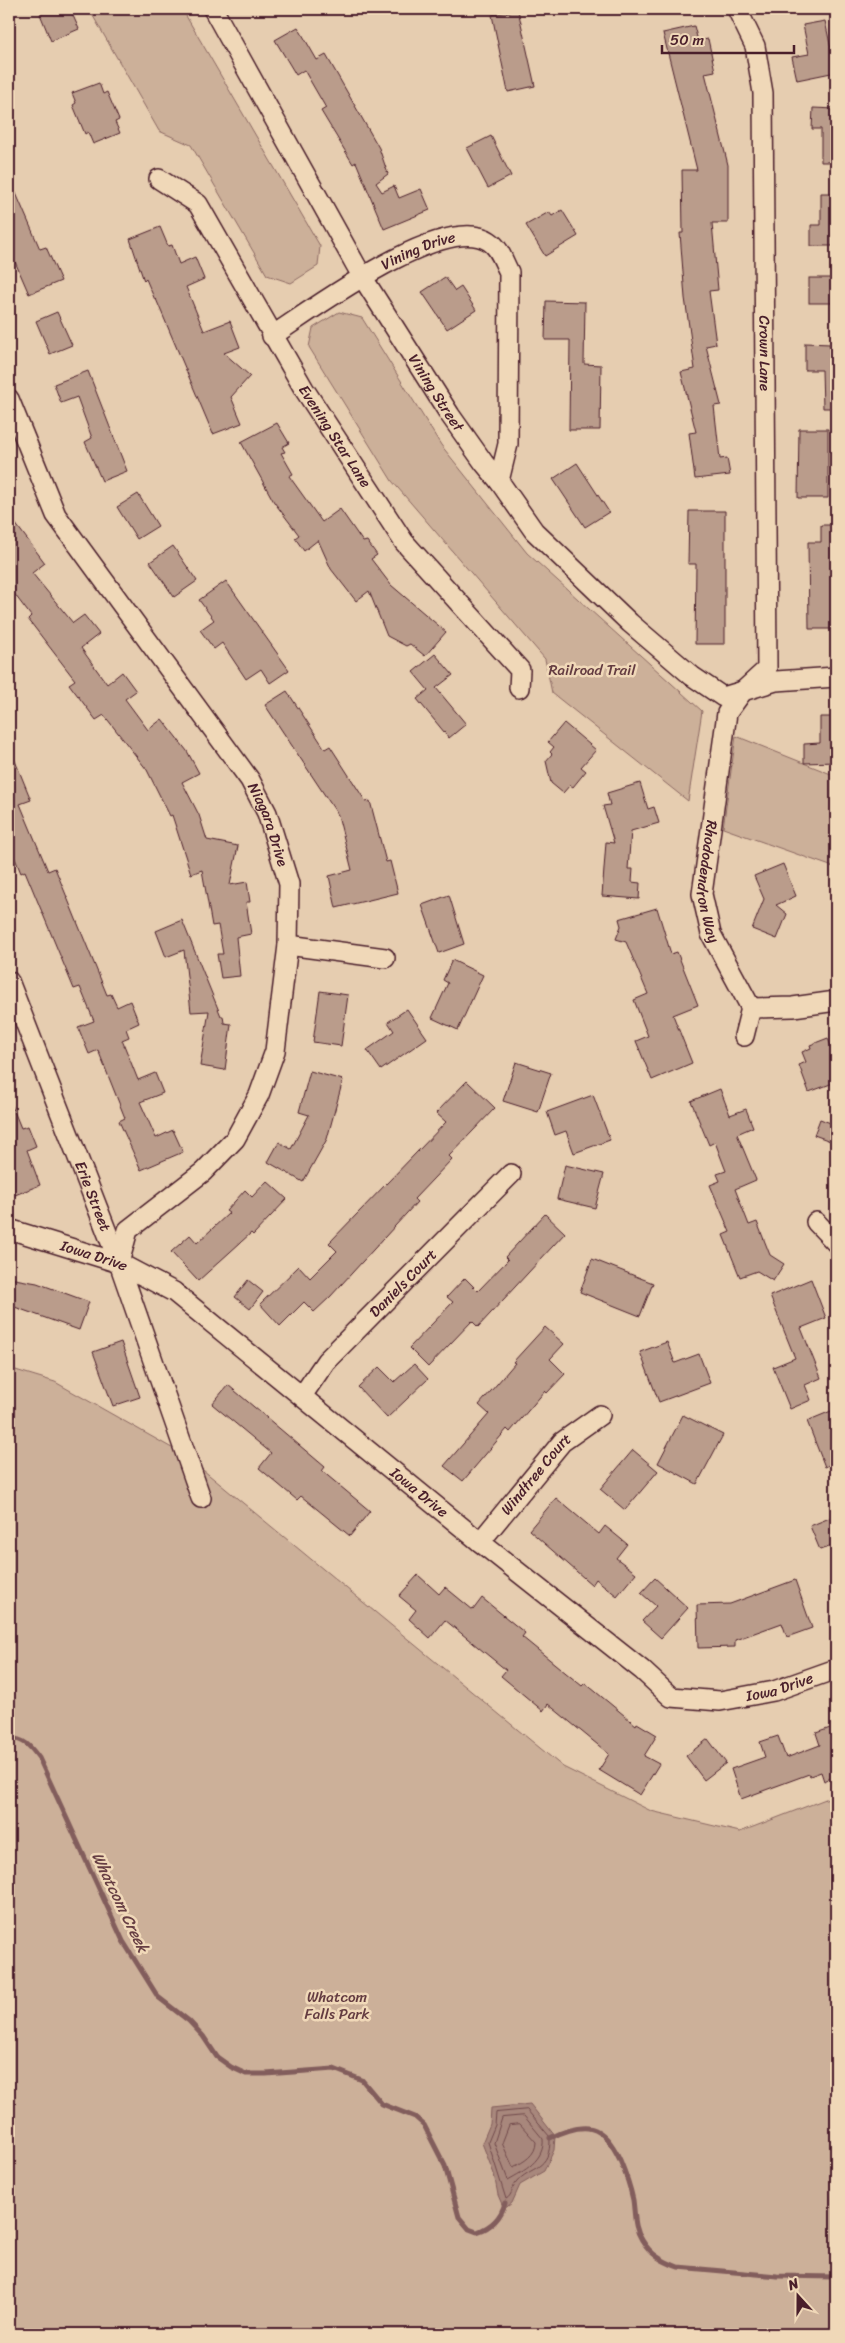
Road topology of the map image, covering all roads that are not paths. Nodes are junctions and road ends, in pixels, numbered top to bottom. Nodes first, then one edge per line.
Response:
1 (213, 9) edge
2 (736, 9) edge
3 (159, 179) dead end
4 (363, 278) junction
5 (272, 336) junction
6 (9, 400) edge
7 (499, 481) junction
8 (836, 677) edge
9 (520, 688) dead end
10 (743, 691) junction
11 (288, 945) junction
12 (385, 958) dead end
13 (9, 981) edge
14 (836, 1001) edge
15 (751, 1008) junction
16 (744, 1036) dead end
17 (511, 1174) dead end
18 (816, 1222) dead end
19 (9, 1229) edge
20 (836, 1243) edge
21 (119, 1263) junction
22 (302, 1396) junction
23 (600, 1415) dead end
24 (201, 1498) dead end
25 (480, 1542) junction
26 (836, 1669) edge

1 - 4 street, Vining Street
2 - 10 street, Crown Lane
3 - 5 street, Evening Star Lane
4 - 5 street, Vining Drive
4 - 7 street, Vining Street
4 - 7 street, Vining Drive
5 - 9 street, Evening Star Lane
6 - 11 street, Niagara Drive
7 - 10 street, Vining Street
8 - 10 street
10 - 15 street, Rhododendron Way
11 - 12 street
11 - 21 street, Niagara Drive
13 - 21 street, Erie Street
14 - 15 street
15 - 16 street
17 - 22 street, Daniels Court
18 - 20 street
19 - 21 street, Iowa Drive
21 - 22 street, Iowa Drive
21 - 24 street, Erie Street
22 - 25 street, Iowa Drive
23 - 25 street, Windtree Court
25 - 26 street, Iowa Drive

